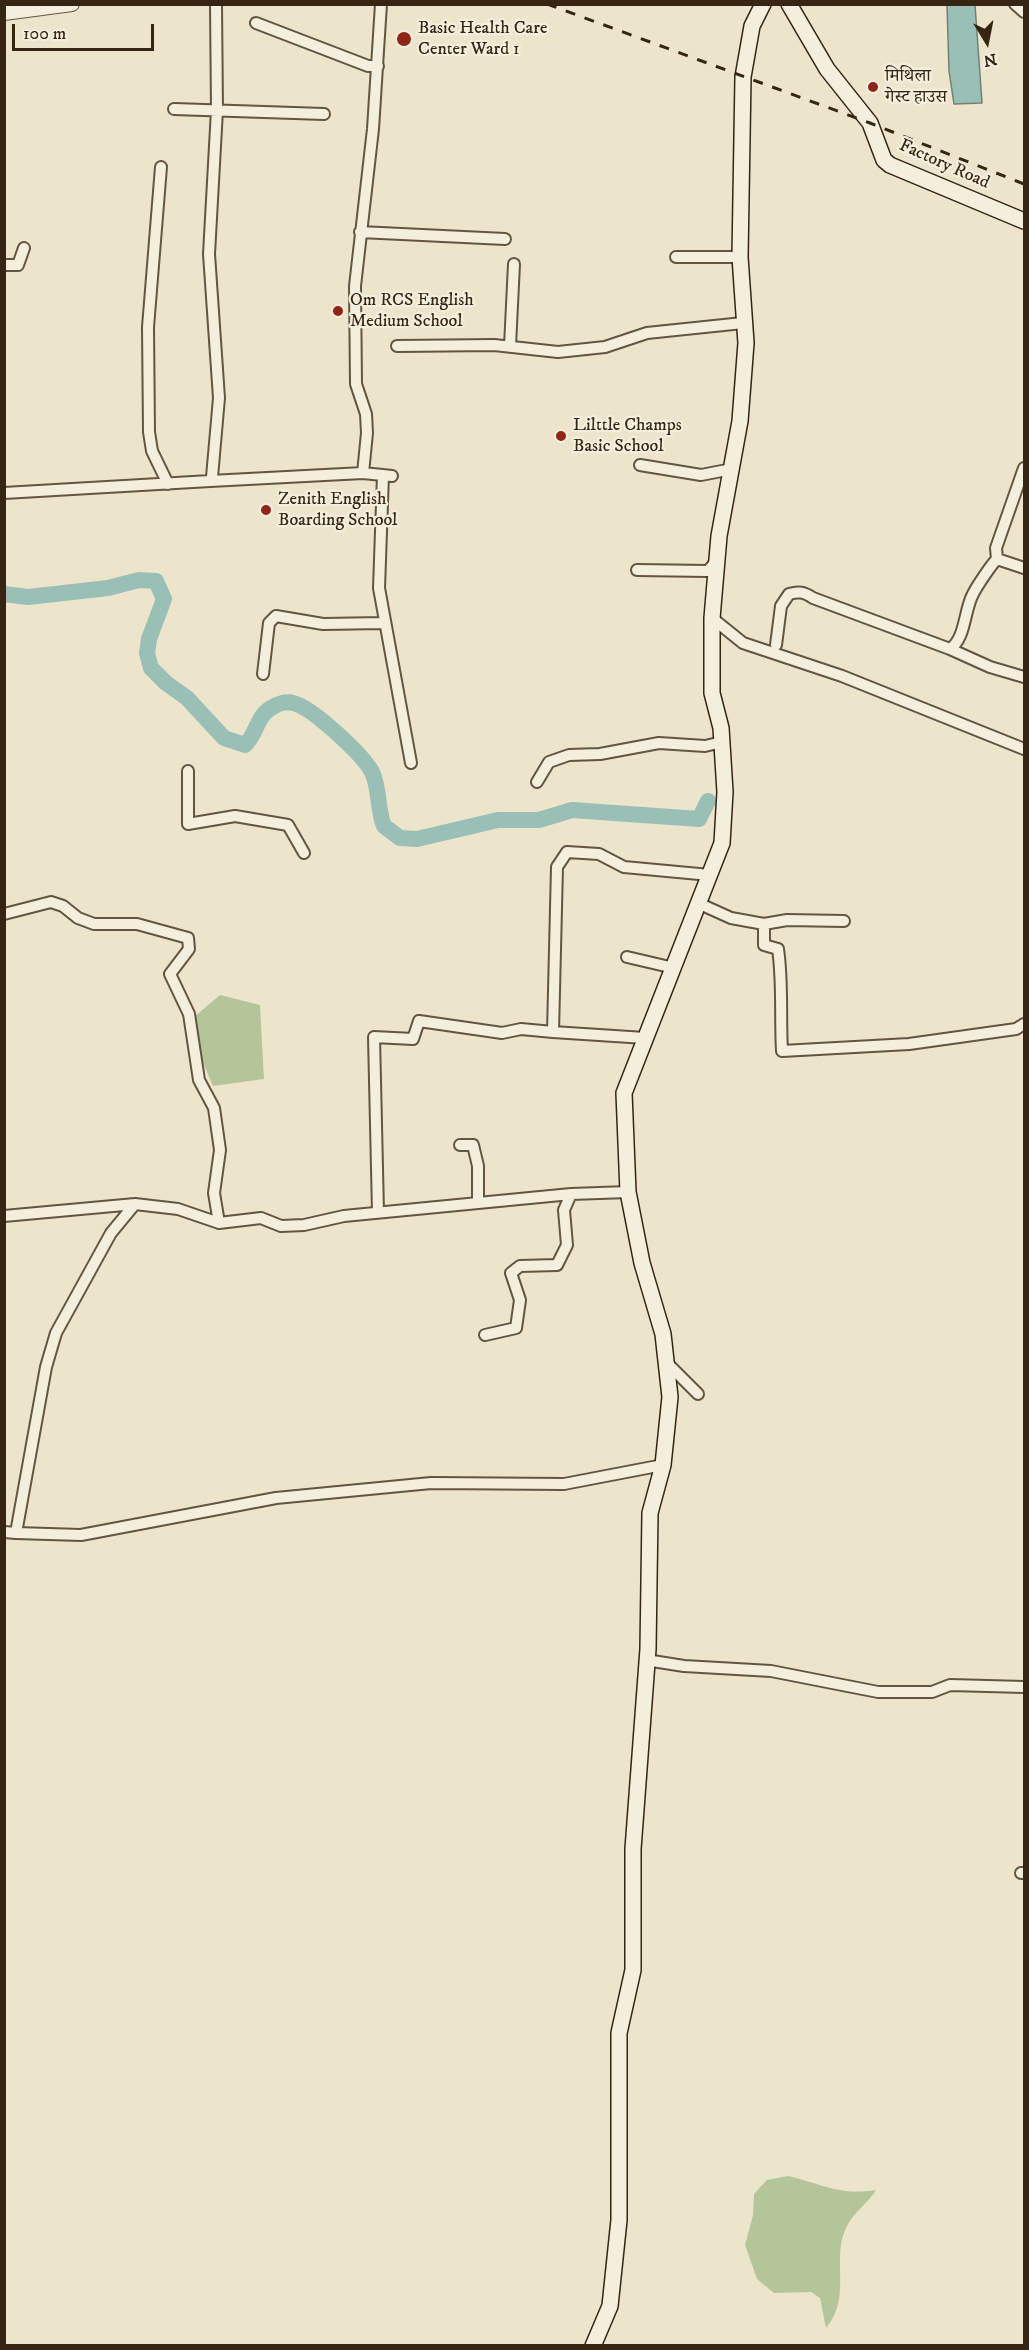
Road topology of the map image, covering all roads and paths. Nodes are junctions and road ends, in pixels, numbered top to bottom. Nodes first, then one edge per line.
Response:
1 (72, 4) edge
2 (216, 4) edge
3 (381, 4) edge
4 (763, 4) edge
5 (789, 4) edge
6 (1015, 4) edge
7 (1024, 12) edge
8 (4, 13) edge
9 (256, 23) dead end
10 (378, 66) junction
11 (174, 108) dead end
12 (217, 110) junction
13 (324, 114) dead end
14 (161, 167) dead end
15 (1024, 221) edge
16 (360, 232) junction
17 (505, 239) dead end
18 (24, 249) dead end
19 (676, 257) dead end
20 (740, 257) junction
21 (514, 264) dead end
22 (4, 265) edge
23 (743, 323) junction
24 (397, 346) dead end
25 (510, 346) junction
26 (640, 465) dead end
27 (1024, 468) edge
28 (732, 469) junction
29 (363, 473) junction
30 (210, 481) junction
31 (168, 484) junction
32 (4, 494) edge
33 (997, 559) junction
34 (717, 561) junction
35 (1024, 568) edge
36 (637, 570) dead end
37 (712, 618) junction
38 (384, 623) junction
39 (776, 645) dead end
40 (950, 649) junction
41 (263, 674) dead end
42 (1024, 677) edge
43 (722, 742) junction
44 (1024, 749) edge
45 (411, 763) dead end
46 (188, 771) dead end
47 (537, 782) dead end
48 (304, 853) dead end
49 (710, 875) junction
50 (700, 904) junction
51 (4, 914) edge
52 (844, 921) dead end
53 (764, 924) junction
54 (627, 957) dead end
55 (674, 968) junction
56 (1024, 1024) edge
57 (554, 1032) junction
58 (645, 1038) junction
59 (460, 1145) dead end
60 (628, 1192) junction
61 (571, 1194) junction
62 (478, 1203) junction
63 (135, 1204) junction
64 (378, 1212) junction
65 (4, 1216) edge
66 (219, 1223) junction
67 (485, 1335) dead end
68 (666, 1362) junction
69 (698, 1394) dead end
70 (663, 1465) junction
71 (10, 1532) edge
72 (646, 1660) junction
73 (1024, 1687) edge
74 (593, 2346) edge

1 - 8 street
2 - 12 street
3 - 10 street
4 - 20 main road
5 - 15 main road, Factory Road
6 - 7 street
9 - 10 street
10 - 16 street
11 - 12 street
12 - 13 street
12 - 30 street
14 - 31 street
16 - 17 street
16 - 29 street
18 - 22 street
19 - 20 street
20 - 23 main road
21 - 25 street
23 - 25 street
23 - 28 main road
24 - 25 street
26 - 28 street
27 - 33 street
28 - 34 main road
29 - 30 street
29 - 38 street
30 - 31 street
31 - 32 street
33 - 35 street
33 - 40 street
34 - 36 street
34 - 37 main road
37 - 43 main road
37 - 44 street
38 - 41 street
38 - 45 street
39 - 40 street
40 - 42 street
43 - 47 street
43 - 49 main road
46 - 48 street
49 - 50 main road
49 - 57 street
50 - 53 street
50 - 55 main road
51 - 66 street
52 - 53 street
53 - 56 street
54 - 55 street
55 - 58 main road
57 - 58 street
57 - 64 street
58 - 60 main road
59 - 62 street
60 - 61 street
60 - 68 main road
61 - 62 street
61 - 67 street
62 - 64 street
63 - 65 street
63 - 66 street
63 - 71 street
64 - 66 street
68 - 69 street
68 - 70 main road
70 - 71 street
70 - 72 main road
72 - 73 street
72 - 74 main road

